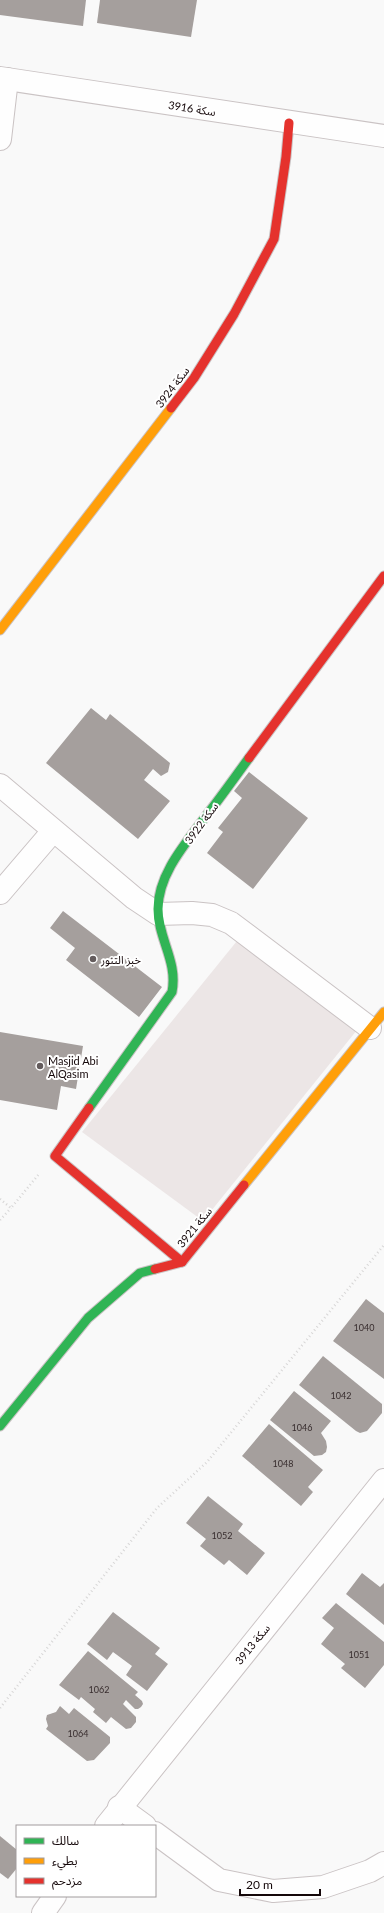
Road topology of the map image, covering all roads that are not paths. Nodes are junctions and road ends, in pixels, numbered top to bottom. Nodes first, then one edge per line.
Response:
1 (3, 78) edge
2 (289, 123) junction
3 (384, 136) edge
4 (0, 139) edge
5 (384, 576) edge
6 (0, 630) edge
7 (0, 785) edge
8 (53, 831) junction
9 (0, 893) edge
10 (158, 914) junction
11 (380, 1017) edge
12 (182, 1262) junction
13 (0, 1426) edge
14 (384, 1480) edge
15 (119, 1807) junction
16 (107, 1825) edge
17 (144, 1825) edge
18 (156, 1835) edge
19 (384, 1863) edge
20 (54, 1897) edge
21 (42, 1913) edge

1 - 2 street, سكة 3916
1 - 4 street
2 - 3 street, سكة 3916
2 - 6 street, سكة 3924
5 - 10 street, سكة 3922
7 - 8 street
8 - 9 street
8 - 10 street
10 - 11 street
10 - 12 street
11 - 12 street, سكة 3921
12 - 13 street, سكة 3921
14 - 15 street, سكة 3913
15 - 16 street, سكة 3913
15 - 17 street
18 - 19 street
20 - 21 street

